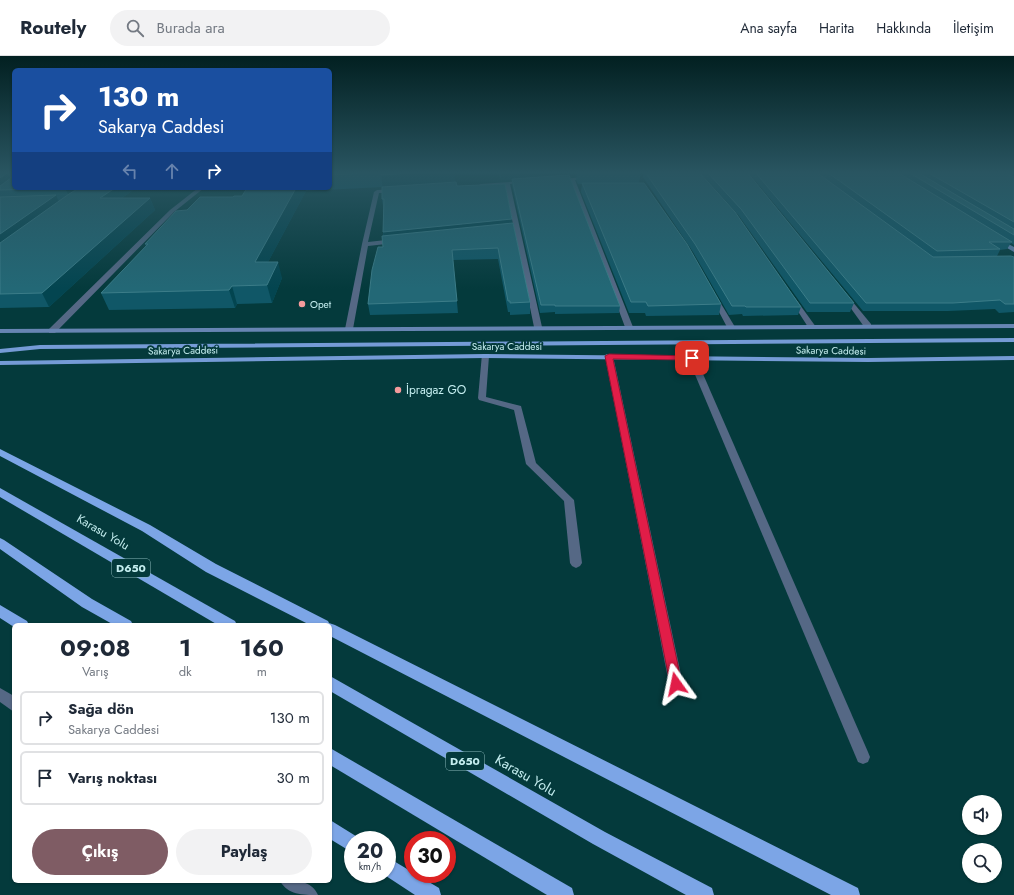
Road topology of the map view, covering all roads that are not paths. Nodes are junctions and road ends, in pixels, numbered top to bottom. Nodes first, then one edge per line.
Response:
1 (172, 211) edge
2 (373, 211) edge
3 (513, 211) edge
4 (585, 211) edge
5 (516, 229) junction
6 (508, 230) edge
7 (994, 238) edge
8 (405, 240) edge
9 (365, 244) junction
10 (1014, 250) edge
11 (839, 289) edge
12 (712, 294) edge
13 (790, 295) edge
14 (868, 326) junction
15 (1014, 326) edge
16 (538, 327) junction
17 (630, 327) junction
18 (731, 327) junction
19 (812, 327) junction
20 (350, 329) junction
21 (0, 331) edge
22 (52, 331) junction
23 (1014, 340) edge
24 (0, 351) edge
25 (485, 356) junction
26 (609, 356) junction
27 (692, 358) junction
28 (1014, 358) edge
29 (0, 363) edge
30 (0, 452) edge
31 (0, 492) edge
32 (0, 544) edge
33 (576, 563) dead end
34 (0, 610) edge
35 (19, 623) edge
36 (122, 623) edge
37 (227, 623) edge
38 (319, 623) edge
39 (332, 630) edge
40 (332, 684) edge
41 (676, 684) dead end
42 (0, 694) edge
43 (12, 703) edge
44 (332, 757) edge
45 (863, 757) dead end
46 (332, 830) edge
47 (344, 838) edge
48 (396, 872) edge
49 (292, 883) edge
50 (308, 895) edge
51 (432, 895) edge
52 (565, 895) edge
53 (705, 895) edge
54 (851, 895) edge

1 - 22 street
2 - 9 street
3 - 5 street
4 - 17 street
5 - 6 street
5 - 16 street
7 - 10 main road
8 - 9 street
9 - 20 street
11 - 14 street
12 - 18 street
13 - 19 street
14 - 15 main road
14 - 19 main road
16 - 17 main road
16 - 20 main road
17 - 18 main road
18 - 19 main road
20 - 22 main road
21 - 22 main road
23 - 24 main road, Sakarya Caddesi
25 - 26 main road, Sakarya Caddesi
25 - 29 main road, Sakarya Caddesi
25 - 33 street
26 - 27 main road, Sakarya Caddesi
26 - 41 street
27 - 28 main road, Sakarya Caddesi
27 - 45 street
30 - 38 highway
31 - 37 highway, Karasu Yolu / D650
32 - 36 highway
34 - 35 highway
39 - 54 highway
40 - 53 highway, Karasu Yolu / D650
42 - 43 street
44 - 52 highway
46 - 47 highway
48 - 51 highway
49 - 50 street

